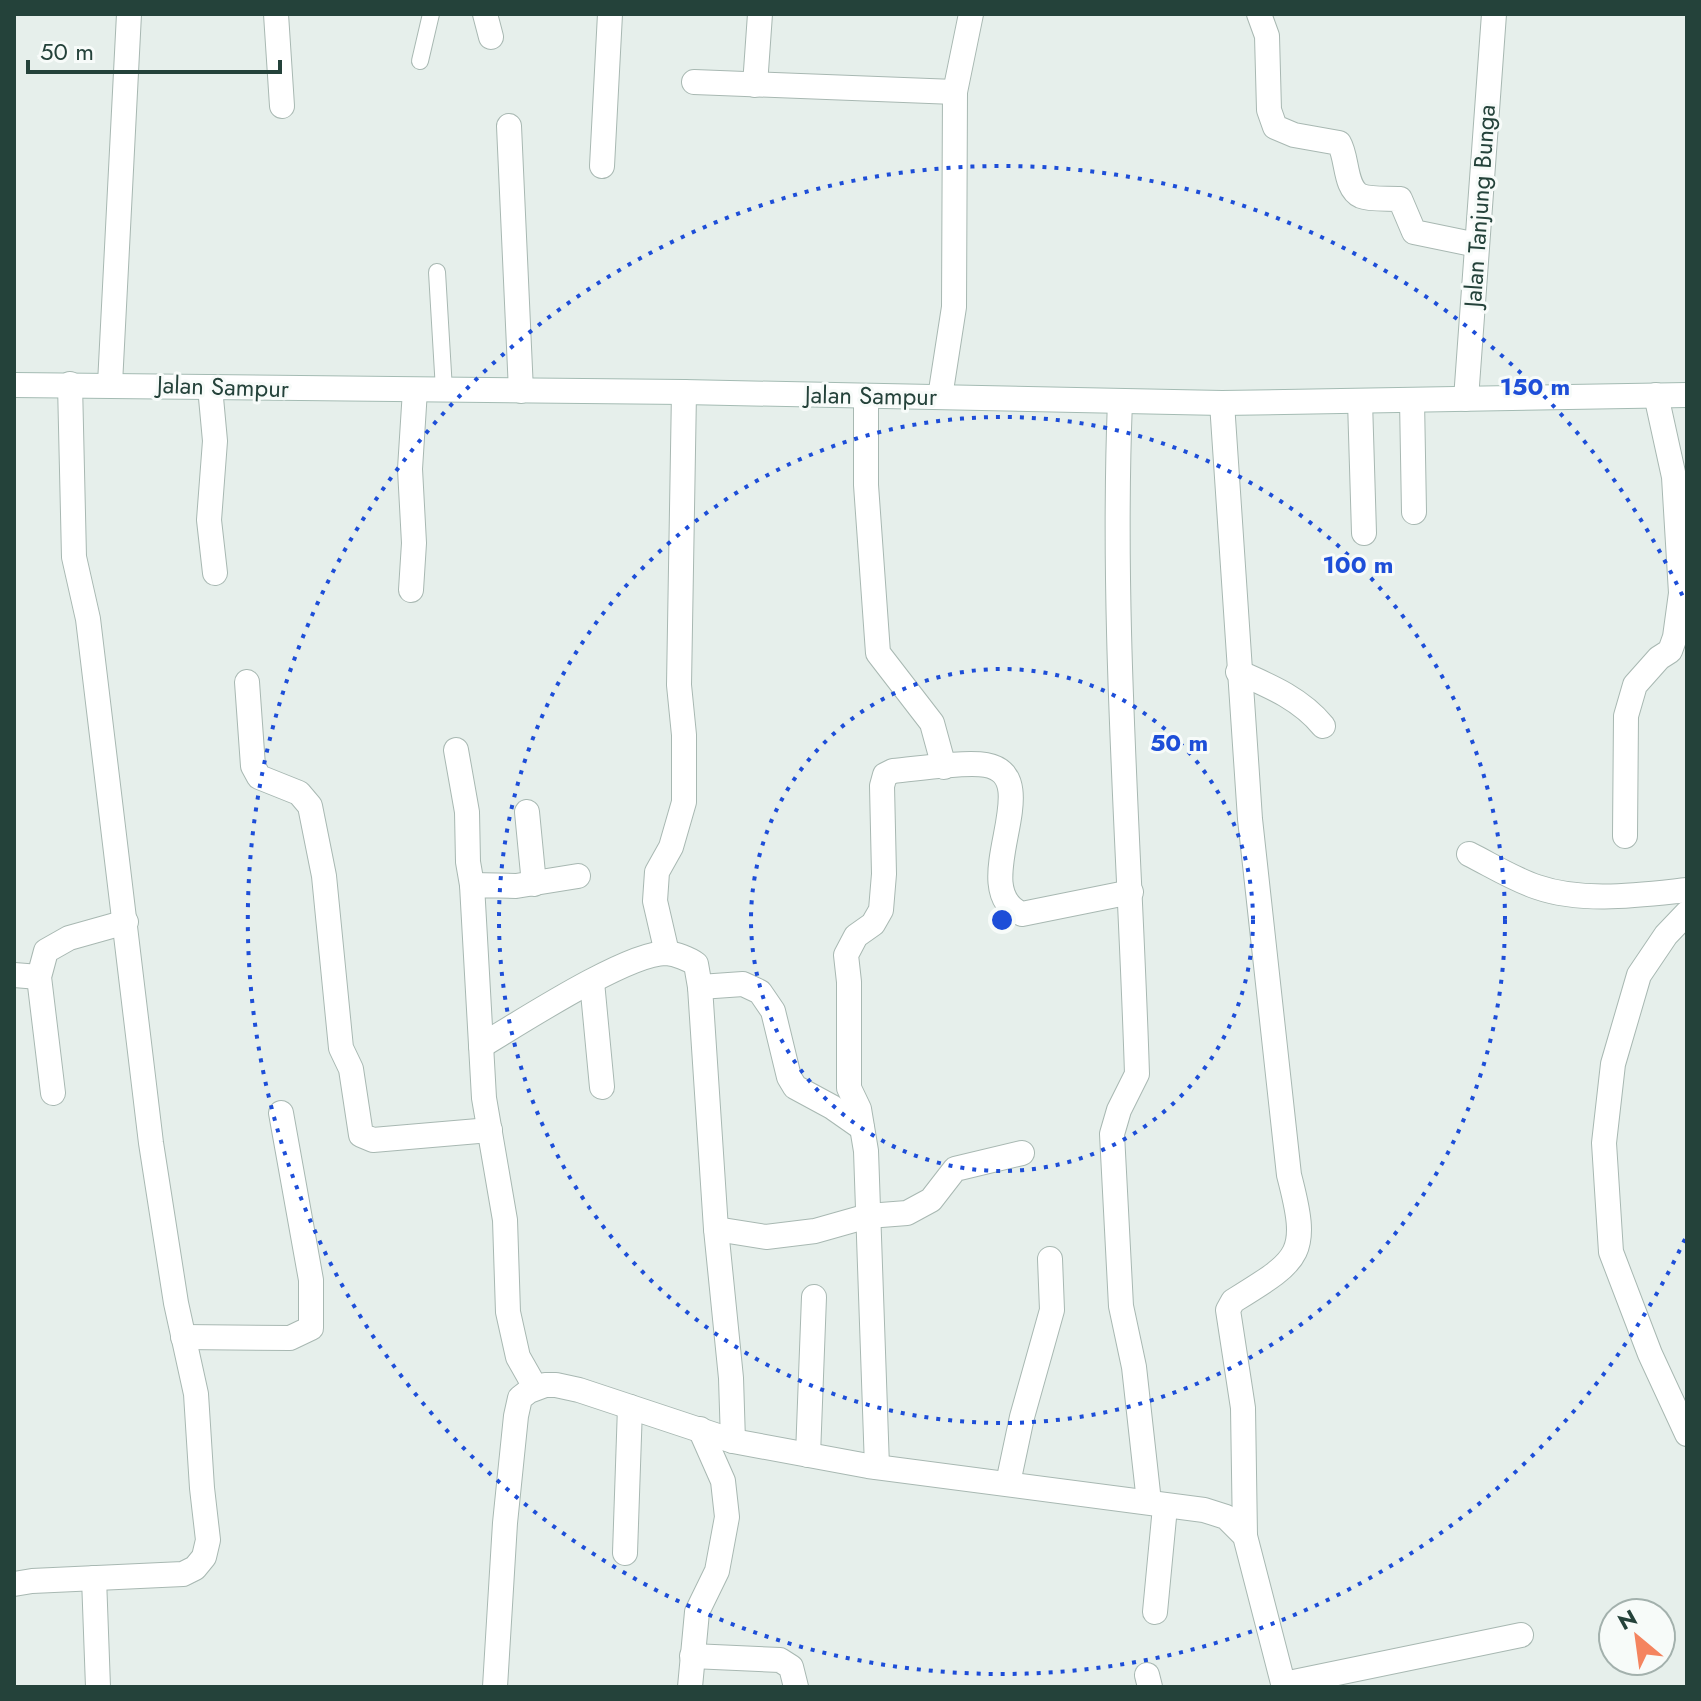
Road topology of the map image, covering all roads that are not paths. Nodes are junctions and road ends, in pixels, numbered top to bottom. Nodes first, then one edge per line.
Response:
1 (129, 14) edge
2 (276, 14) edge
3 (431, 14) edge
4 (610, 14) edge
5 (760, 14) edge
6 (971, 14) edge
7 (1259, 14) edge
8 (1494, 14) edge
9 (420, 61) dead end
10 (694, 82) dead end
11 (755, 85) junction
12 (955, 92) junction
13 (282, 106) dead end
14 (509, 126) dead end
15 (602, 166) dead end
16 (1477, 245) junction
17 (437, 272) dead end
18 (62, 384) junction
19 (110, 384) junction
20 (14, 385) edge
21 (210, 387) junction
22 (415, 390) junction
23 (444, 390) junction
24 (521, 391) junction
25 (684, 392) junction
26 (1656, 395) junction
27 (1687, 395) edge
28 (866, 396) junction
29 (940, 397) junction
30 (1466, 399) junction
31 (1412, 400) junction
32 (1120, 401) junction
33 (1360, 401) junction
34 (1222, 403) junction
35 (1414, 512) dead end
36 (1364, 533) dead end
37 (215, 573) dead end
38 (411, 590) dead end
39 (1238, 672) junction
40 (247, 682) dead end
41 (1323, 726) dead end
42 (456, 750) dead end
43 (944, 767) junction
44 (527, 812) dead end
45 (1625, 836) dead end
46 (1469, 854) dead end
47 (578, 876) dead end
48 (534, 884) junction
49 (472, 885) junction
50 (1687, 890) edge
51 (1131, 892) junction
52 (1687, 913) edge
53 (126, 922) junction
54 (667, 953) junction
55 (14, 975) edge
56 (39, 977) junction
57 (592, 982) junction
58 (700, 987) junction
59 (481, 1046) junction
60 (602, 1087) dead end
61 (53, 1093) dead end
62 (281, 1113) dead end
63 (862, 1128) junction
64 (490, 1130) junction
65 (1022, 1153) dead end
66 (868, 1216) junction
67 (716, 1229) junction
68 (1050, 1259) dead end
69 (814, 1297) dead end
70 (183, 1337) junction
71 (535, 1387) junction
72 (630, 1407) junction
73 (700, 1429) junction
74 (1687, 1434) edge
75 (733, 1441) junction
76 (808, 1455) junction
77 (877, 1467) junction
78 (1008, 1483) junction
79 (1157, 1504) junction
80 (1245, 1536) junction
81 (625, 1553) dead end
82 (94, 1578) junction
83 (14, 1584) edge
84 (1155, 1612) dead end
85 (1521, 1635) dead end
86 (692, 1656) junction
87 (1284, 1686) edge
88 (98, 1687) edge
89 (495, 1687) edge
90 (690, 1687) edge
91 (796, 1687) edge

1 - 19 street
2 - 13 street
3 - 9 lane
4 - 15 street
5 - 11 street
6 - 12 street
7 - 16 street
8 - 16 street, Jalan Tanjung Bunga
10 - 11 street
11 - 12 street
12 - 29 street
14 - 24 street
16 - 30 street, Jalan Tanjung Bunga
17 - 23 lane
18 - 19 street, Jalan Sampur
18 - 20 street, Jalan Sampur
18 - 53 street
19 - 21 street, Jalan Sampur
21 - 22 street, Jalan Sampur
21 - 37 street
22 - 23 street, Jalan Sampur
22 - 38 street
23 - 24 street, Jalan Sampur
24 - 25 street, Jalan Sampur
25 - 28 street, Jalan Sampur
25 - 54 street
26 - 27 street, Jalan Sampur
26 - 30 street, Jalan Sampur
26 - 45 street
28 - 29 street, Jalan Sampur
28 - 43 street
29 - 32 street, Jalan Sampur
30 - 31 street, Jalan Sampur
31 - 33 street, Jalan Sampur
31 - 35 street
32 - 34 street, Jalan Sampur
32 - 51 street
33 - 34 street, Jalan Sampur
33 - 36 street
34 - 39 street
39 - 41 street
39 - 80 street
40 - 64 street
42 - 49 street
43 - 51 street
43 - 63 street
44 - 48 street
46 - 50 street
47 - 48 street
48 - 49 street
49 - 59 street
51 - 79 street
52 - 74 street
53 - 56 street
53 - 70 street
54 - 57 street
54 - 58 street
55 - 56 street
56 - 61 street
57 - 59 street
57 - 60 street
58 - 63 street
58 - 67 street
59 - 64 street
62 - 70 street
63 - 66 street
64 - 71 street
65 - 66 street
66 - 67 street
66 - 77 street
67 - 75 street
68 - 78 street
69 - 76 street
70 - 82 street
71 - 72 street
71 - 89 street
72 - 73 street
72 - 81 street
73 - 75 street
73 - 86 street
75 - 76 street
76 - 77 street
77 - 78 street
78 - 79 street
79 - 80 street
79 - 84 street
80 - 87 street
82 - 83 street
82 - 88 street
85 - 87 street
86 - 90 street
86 - 91 street

